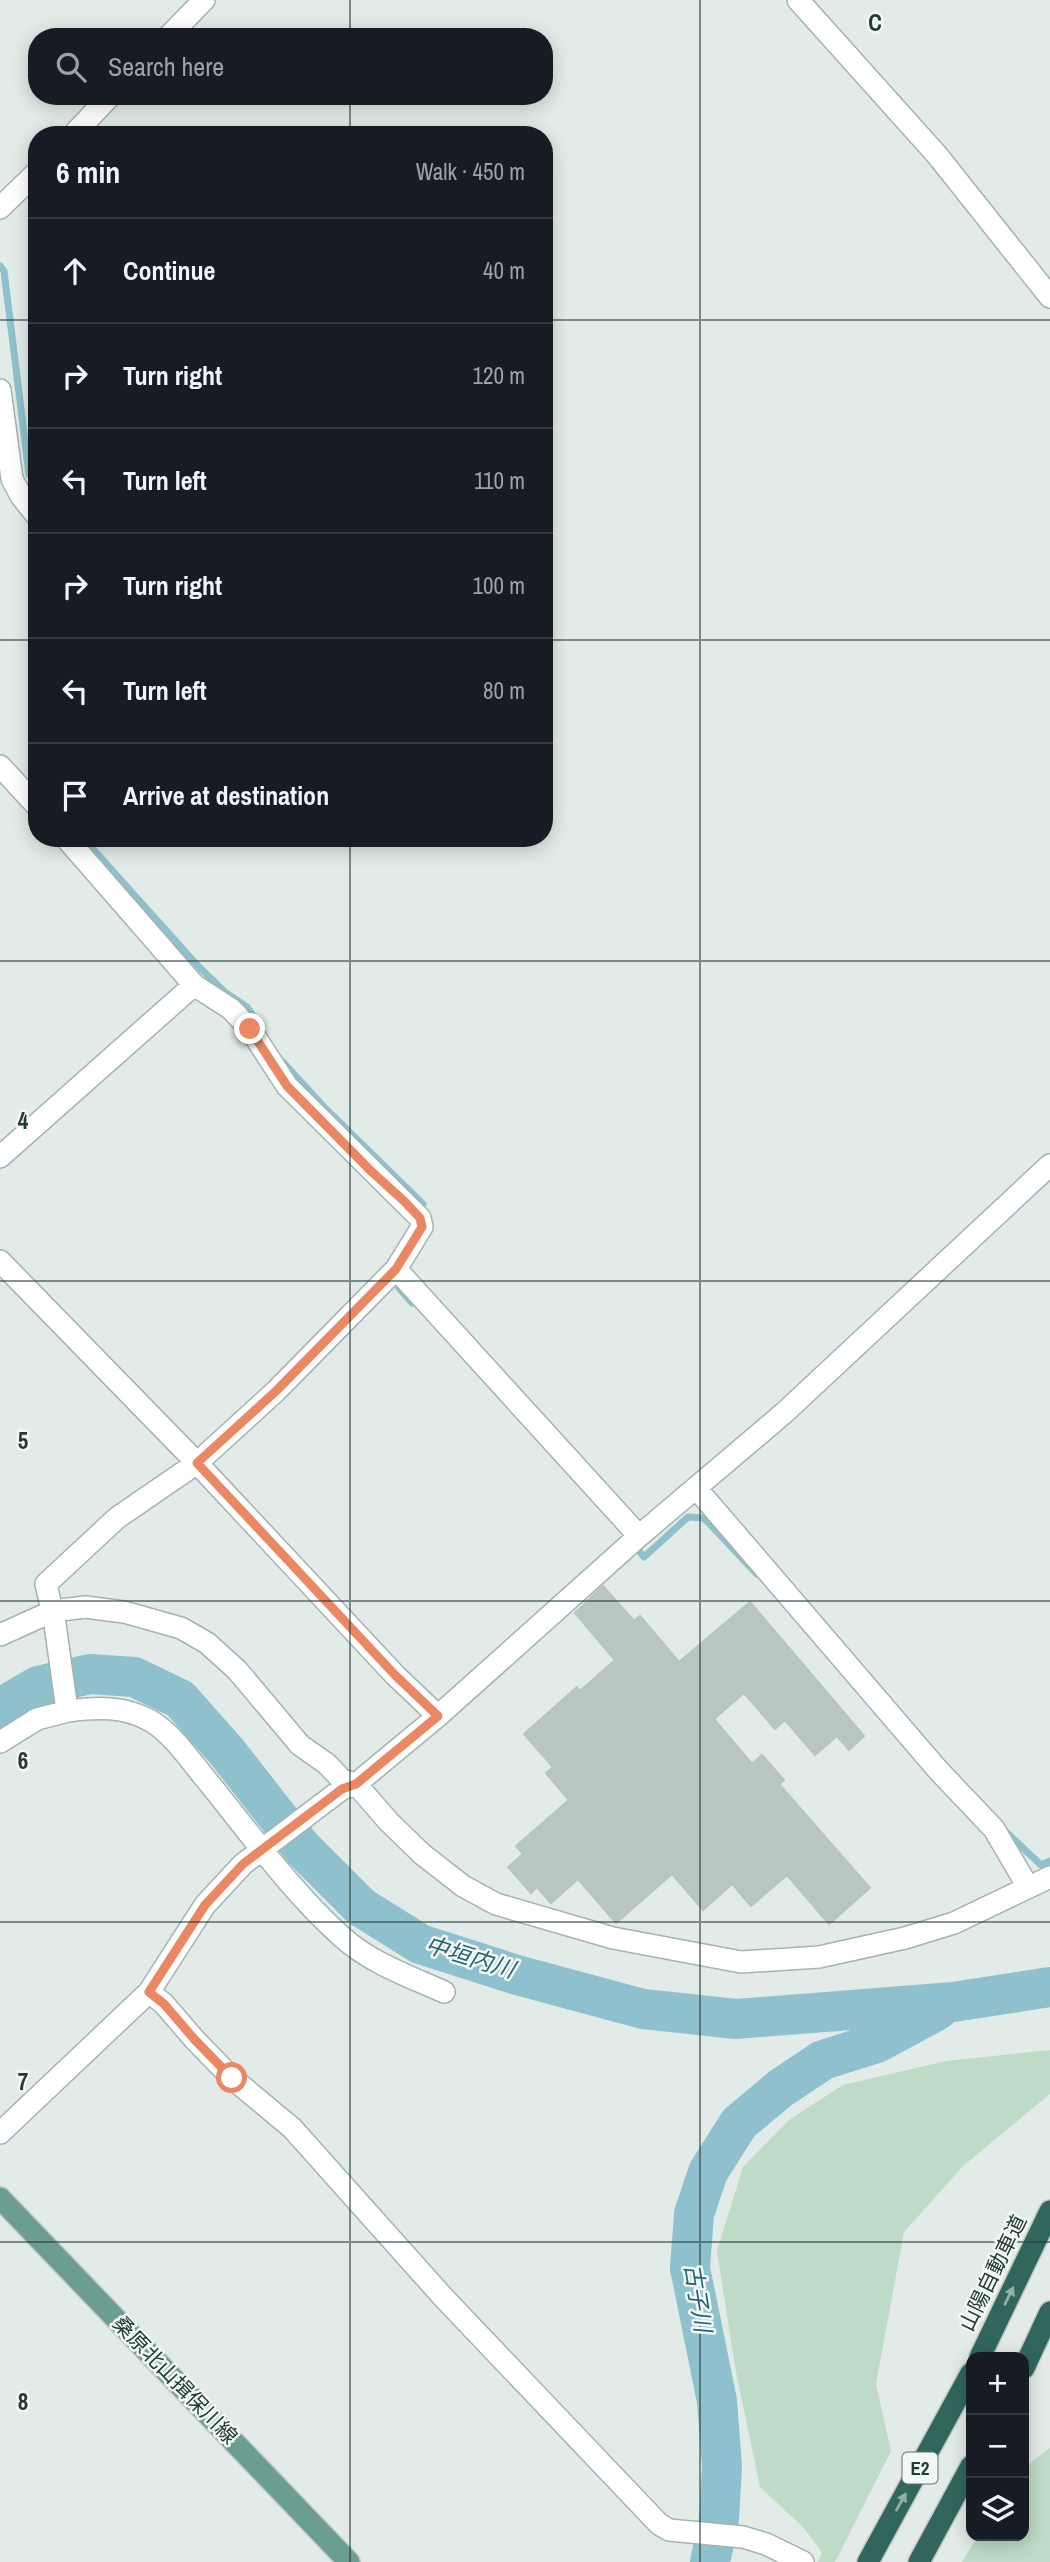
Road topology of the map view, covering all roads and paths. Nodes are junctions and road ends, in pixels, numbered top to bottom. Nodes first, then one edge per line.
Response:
1 (204, 0) edge
2 (798, 0) edge
3 (177, 28) edge
4 (101, 105) edge
5 (82, 126) edge
6 (28, 181) edge
7 (0, 208) edge
8 (1050, 297) edge
9 (0, 390) edge
10 (28, 505) edge
11 (0, 766) edge
12 (28, 796) edge
13 (74, 847) edge
14 (194, 985) junction
15 (0, 1157) edge
16 (1050, 1165) edge
17 (0, 1261) edge
18 (396, 1269) junction
19 (197, 1463) junction
20 (696, 1488) junction
21 (639, 1536) junction
22 (54, 1617) junction
23 (0, 1635) edge
24 (67, 1707) junction
25 (438, 1716) junction
26 (0, 1742) edge
27 (349, 1786) junction
28 (266, 1846) junction
29 (1050, 1877) edge
30 (1028, 1887) junction
31 (149, 1992) junction
32 (444, 1992) dead end
33 (0, 2133) edge
34 (0, 2198) edge
35 (1050, 2211) edge
36 (1050, 2312) edge
37 (982, 2352) edge
38 (1029, 2357) edge
39 (966, 2382) edge
40 (966, 2475) edge
41 (349, 2562) edge
42 (803, 2562) edge
43 (868, 2562) edge
44 (919, 2562) edge

1 - 3 street
2 - 8 street
4 - 5 street
6 - 7 street
9 - 10 street
11 - 12 street
13 - 14 street
14 - 15 street
14 - 18 street
16 - 20 street
17 - 19 street
18 - 19 street
18 - 21 street
19 - 22 street
19 - 25 street
20 - 21 street
20 - 30 street
21 - 25 street
22 - 23 street
22 - 24 street
22 - 27 street
24 - 26 street
24 - 28 street
25 - 27 street
27 - 28 street
27 - 30 street
28 - 31 street
28 - 32 street
29 - 30 street
31 - 33 street
31 - 42 street
34 - 41 main road, 桑原北山揖保川線
37 -> 35 highway, 山陽自動車道
36 - 38 highway
43 -> 39 highway, E2
40 - 44 highway, E2

